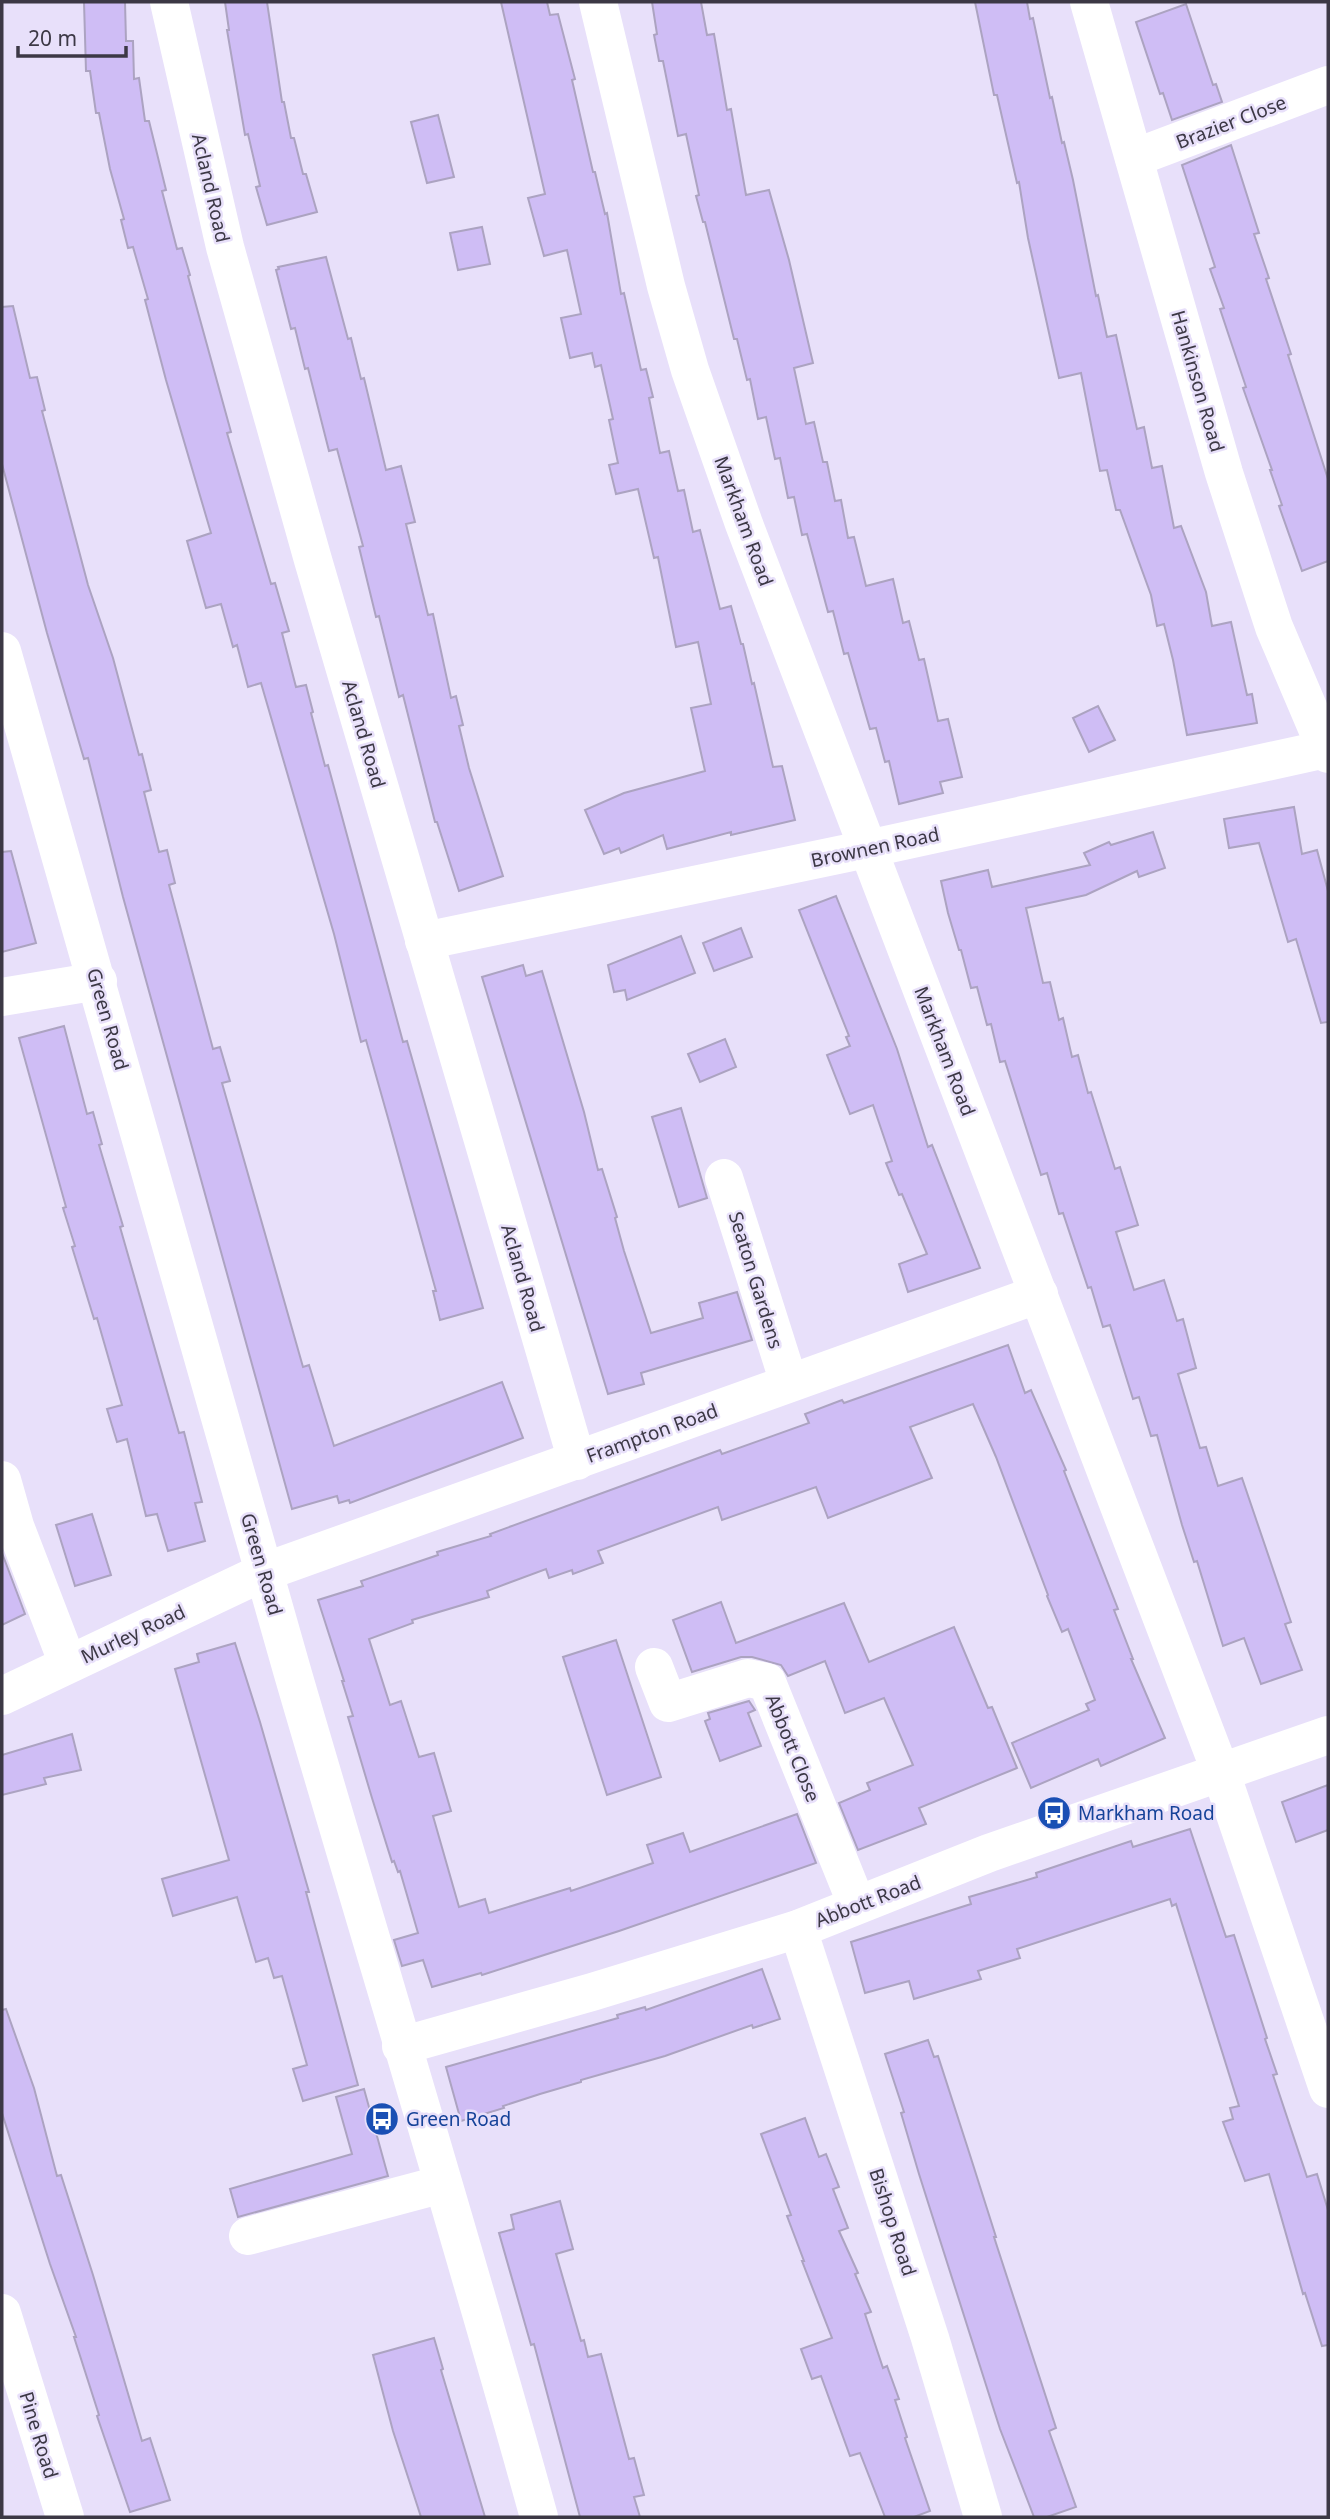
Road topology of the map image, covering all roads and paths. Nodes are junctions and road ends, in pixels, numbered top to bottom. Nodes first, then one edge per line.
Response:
1 (169, 2) edge
2 (598, 2) edge
3 (1089, 2) edge
4 (1328, 85) edge
5 (1134, 158) junction
6 (2, 651) edge
7 (1327, 751) edge
8 (867, 849) junction
9 (424, 941) junction
10 (98, 981) junction
11 (2, 997) edge
12 (724, 1178) dead end
13 (1039, 1294) junction
14 (789, 1382) junction
15 (577, 1461) junction
16 (2, 1480) edge
17 (264, 1572) junction
18 (68, 1664) junction
19 (654, 1667) dead end
20 (2, 1696) edge
21 (1328, 1735) edge
22 (1221, 1773) junction
23 (857, 1905) junction
24 (798, 1928) junction
25 (401, 2046) junction
26 (1328, 2089) edge
27 (443, 2184) junction
28 (248, 2236) dead end
29 (2, 2313) edge
30 (65, 2517) edge
31 (539, 2517) edge
32 (983, 2517) edge

1 - 9 street, Acland Road
2 - 8 street, Markham Road
3 - 5 street, Hankinson Road
4 - 5 street, Brazier Close
5 - 7 street, Hankinson Road
6 - 10 street, Green Road
7 - 8 street, Brownen Road
8 - 9 street, Brownen Road
8 - 13 street, Markham Road
9 - 15 street, Acland Road
10 - 11 street
10 - 17 street, Green Road
12 - 14 street, Seaton Gardens
13 - 14 street, Frampton Road
13 - 22 street, Markham Road
14 - 15 street, Frampton Road
15 - 17 street, Frampton Road
16 - 18 street
17 - 18 street, Murley Road
17 - 25 street, Green Road
18 - 20 street, Murley Road
19 - 23 street, Abbott Close
21 - 22 street, Abbott Road
22 - 23 street, Abbott Road
22 - 26 street, Markham Road
23 - 24 street, Abbott Road
24 - 25 street, Abbott Road
24 - 32 street, Bishop Road
25 - 27 street, Green Road
27 - 28 street
27 - 31 street, Green Road
29 - 30 street, Pine Road

